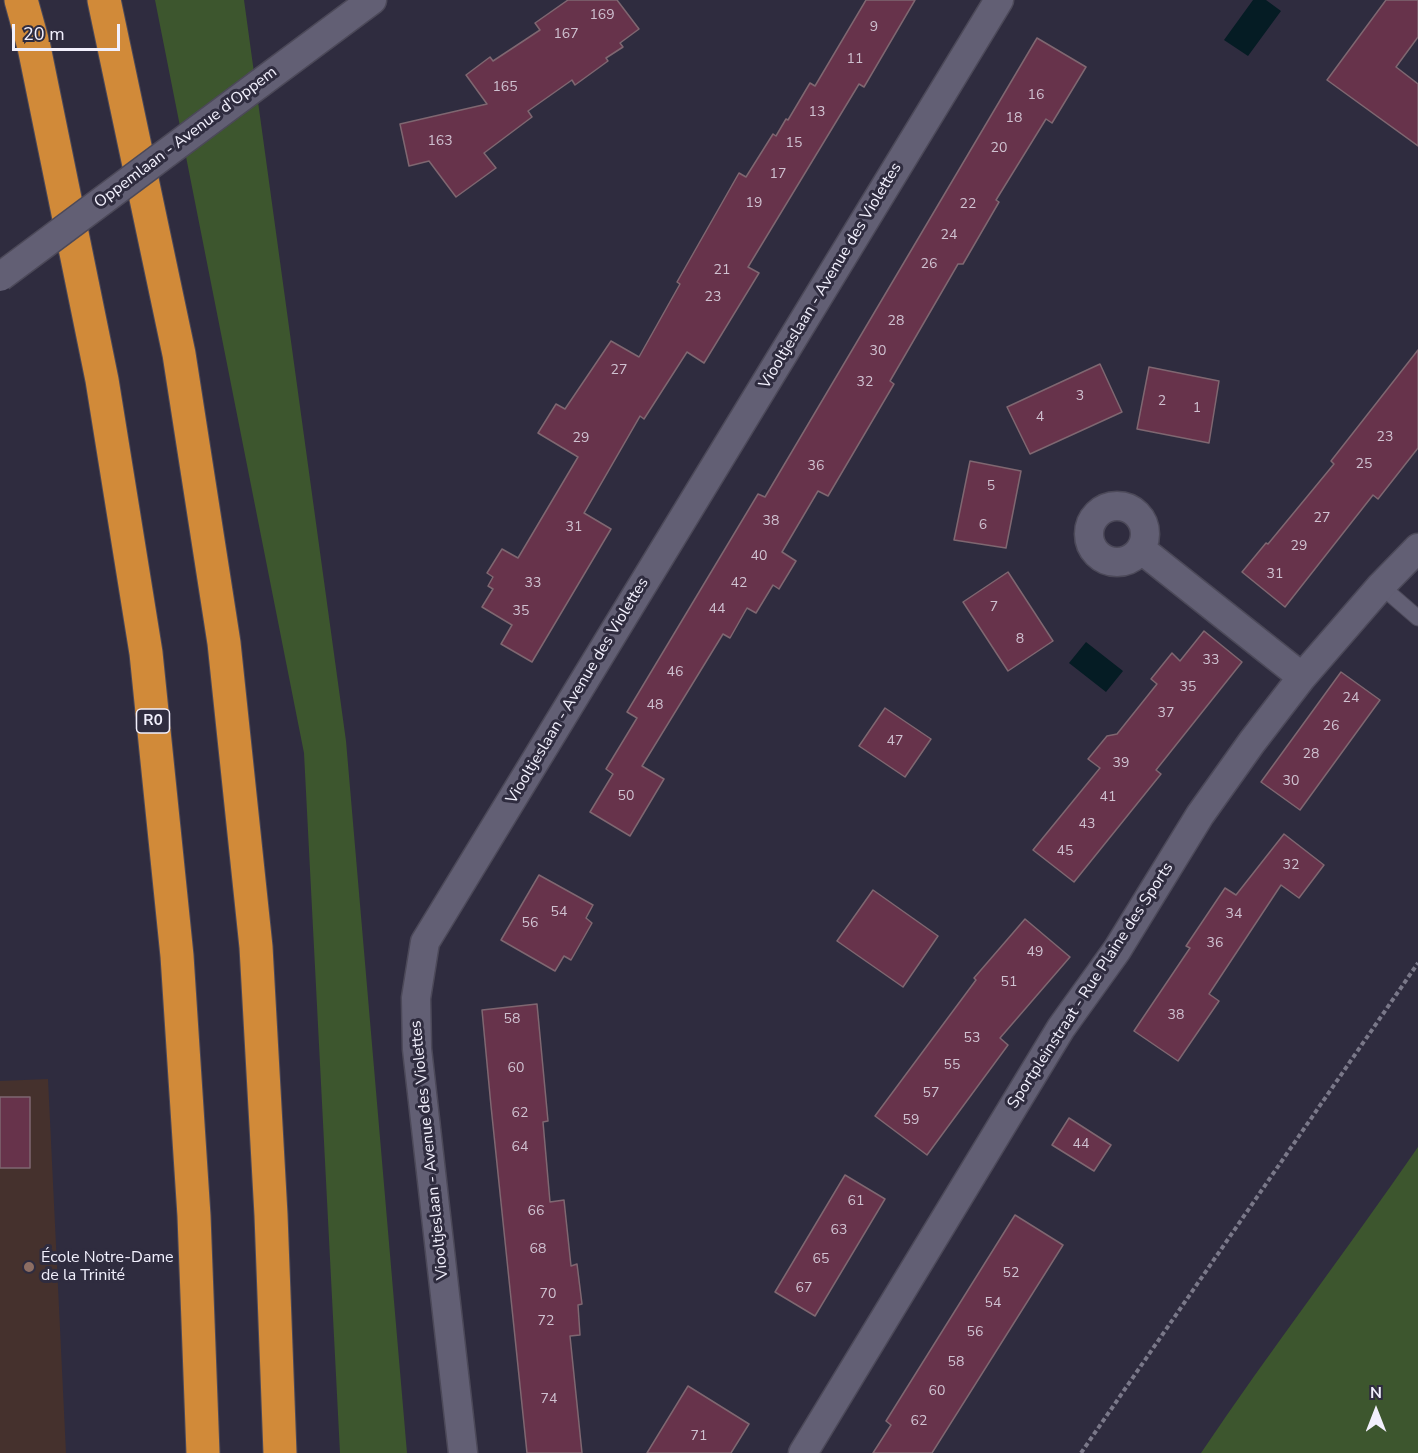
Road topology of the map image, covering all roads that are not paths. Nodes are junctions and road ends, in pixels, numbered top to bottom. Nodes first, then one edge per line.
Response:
1 (21, 0) edge
2 (104, 0) edge
3 (372, 0) edge
4 (999, 0) edge
5 (0, 277) edge
6 (1418, 548) edge
7 (1142, 550) dead end
8 (1382, 586) junction
9 (1418, 618) edge
10 (1302, 677) junction
11 (202, 1453) edge
12 (280, 1453) edge
13 (463, 1453) edge
14 (803, 1453) edge

1 - 11 highway, R0
2 - 12 highway
3 - 5 street, Oppemlaan - Avenue d'Oppem, bridge
4 - 13 street, Viooltjeslaan - Avenue des Violettes
6 - 8 street, Sportpleinstraat - Rue Plaine des Sports
7 - 10 street
8 - 9 lane
8 - 10 street, Sportpleinstraat - Rue Plaine des Sports
10 - 14 street, Sportpleinstraat - Rue Plaine des Sports

